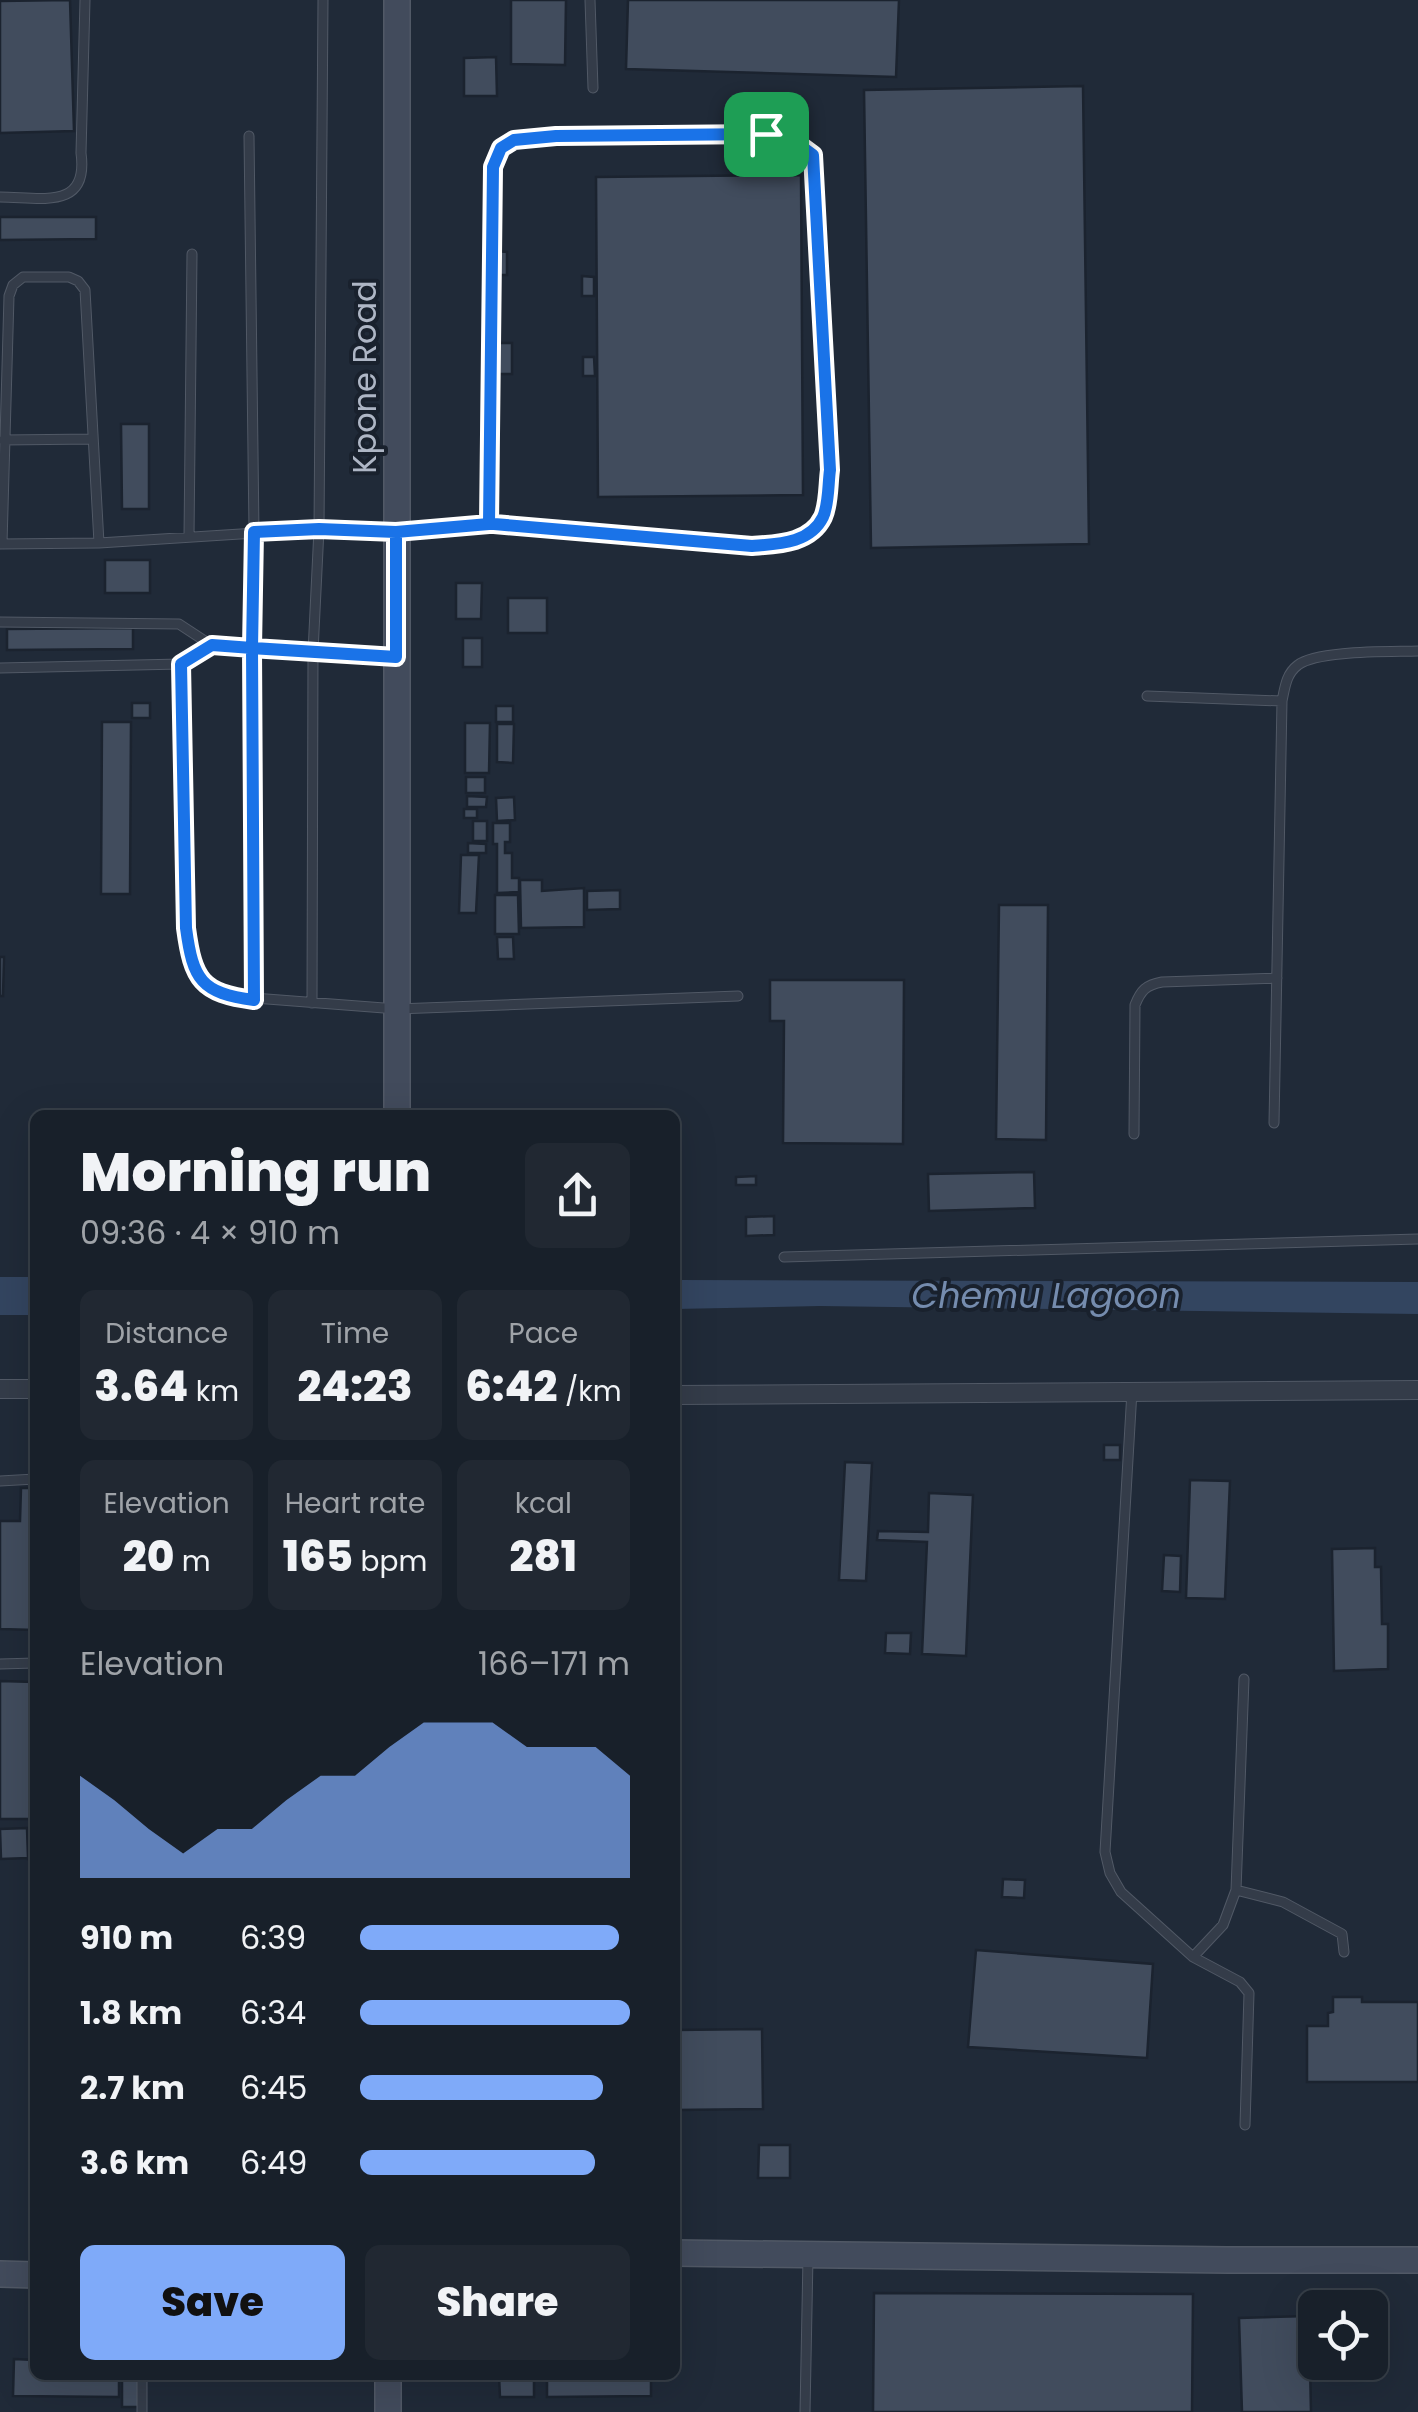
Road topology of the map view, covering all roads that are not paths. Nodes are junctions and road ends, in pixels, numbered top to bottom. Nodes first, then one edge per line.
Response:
1 (85, 0) edge
2 (322, 0) edge
3 (397, 0) edge
4 (590, 0) edge
5 (593, 88) dead end
6 (248, 136) dead end
7 (0, 197) edge
8 (192, 254) dead end
9 (93, 439) junction
10 (2, 440) edge
11 (489, 524) junction
12 (319, 529) junction
13 (254, 532) junction
14 (396, 532) junction
15 (189, 538) junction
16 (98, 543) junction
17 (1, 544) edge
18 (0, 622) edge
19 (212, 645) junction
20 (252, 648) junction
21 (1418, 651) edge
22 (313, 652) junction
23 (396, 657) junction
24 (181, 664) junction
25 (0, 668) edge
26 (1147, 696) dead end
27 (1282, 701) junction
28 (1277, 978) junction
29 (738, 996) dead end
30 (254, 1000) junction
31 (312, 1003) junction
32 (397, 1008) junction
33 (397, 1110) edge
34 (1274, 1123) dead end
35 (1134, 1134) dead end
36 (1418, 1239) edge
37 (784, 1257) dead end
38 (0, 1389) edge
39 (30, 1389) edge
40 (1418, 1390) edge
41 (1132, 1391) junction
42 (680, 1395) edge
43 (30, 1479) edge
44 (0, 1482) edge
45 (30, 1663) edge
46 (0, 1664) edge
47 (1244, 1678) dead end
48 (1236, 1890) junction
49 (1344, 1952) dead end
50 (1194, 1957) junction
51 (1245, 2125) dead end
52 (680, 2253) edge
53 (808, 2254) junction
54 (1418, 2260) edge
55 (0, 2274) edge
56 (30, 2275) edge
57 (142, 2380) edge
58 (388, 2380) edge
59 (142, 2412) edge
60 (388, 2412) edge
61 (804, 2412) edge

1 - 7 lane
2 - 12 lane
3 - 14 main road, Kpone Road
4 - 5 lane
6 - 13 lane
8 - 15 lane
9 - 10 lane
9 - 10 lane
9 - 16 lane
10 - 17 lane
11 - 11 lane
11 - 14 lane
12 - 13 lane
12 - 14 lane
12 - 22 lane
13 - 15 lane
13 - 20 lane
14 - 23 main road, Kpone Road
15 - 16 lane
16 - 17 lane
18 - 19 lane
19 - 20 lane
19 - 24 lane
20 - 22 lane
20 - 30 lane
21 - 27 lane
22 - 23 lane
22 - 31 lane
23 - 32 main road, Kpone Road
24 - 25 lane
24 - 30 lane
26 - 27 lane
27 - 28 lane
28 - 34 lane
28 - 35 lane
29 - 32 lane
30 - 31 lane
31 - 32 lane
32 - 33 main road, Kpone Road
36 - 37 lane
38 - 39 street
40 - 41 street
41 - 42 street
41 - 50 lane
43 - 44 lane
45 - 46 lane
47 - 48 lane
48 - 49 lane
48 - 50 lane
50 - 51 lane
52 - 53 main road
53 - 54 main road
53 - 61 lane
55 - 56 main road
57 - 59 lane
58 - 60 main road

